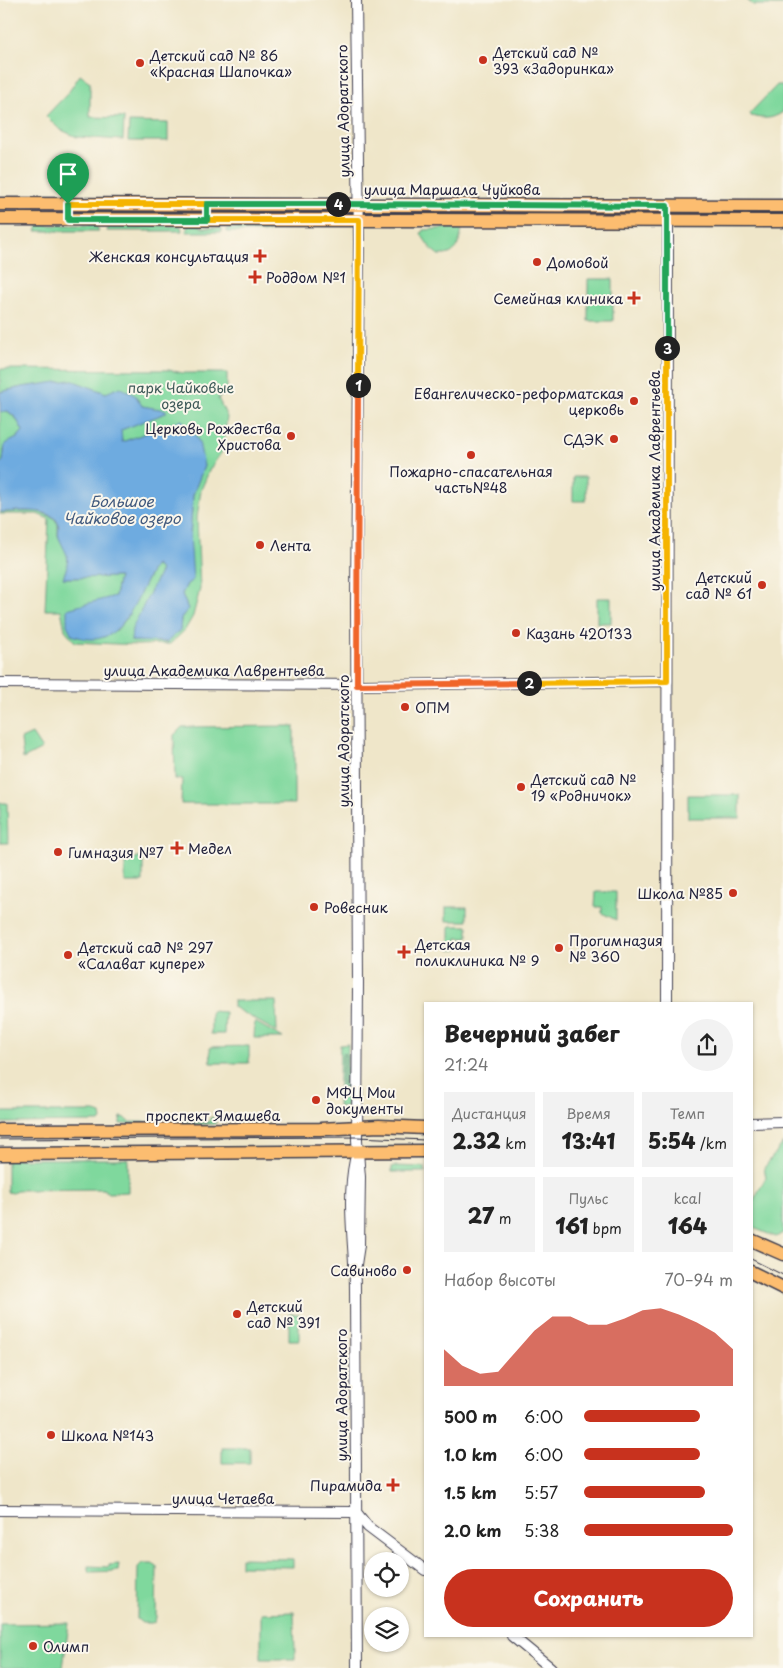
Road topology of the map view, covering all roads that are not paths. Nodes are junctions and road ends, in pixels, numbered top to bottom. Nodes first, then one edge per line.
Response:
1 (356, 0) edge
2 (0, 204) edge
3 (68, 204) junction
4 (207, 204) junction
5 (358, 204) junction
6 (667, 206) junction
7 (783, 206) edge
8 (0, 219) edge
9 (68, 220) junction
10 (207, 220) junction
11 (359, 220) junction
12 (783, 220) edge
13 (668, 221) junction
14 (667, 681) junction
15 (0, 683) edge
16 (357, 685) junction
17 (667, 1002) edge
18 (783, 1122) edge
19 (753, 1123) edge
20 (357, 1127) junction
21 (424, 1128) edge
22 (0, 1130) edge
23 (424, 1151) edge
24 (357, 1152) junction
25 (0, 1154) edge
26 (753, 1241) edge
27 (783, 1254) edge
28 (753, 1273) edge
29 (783, 1288) edge
30 (0, 1510) edge
31 (356, 1512) junction
32 (424, 1569) edge
33 (513, 1637) edge
34 (357, 1668) edge
35 (550, 1668) edge

1 - 5 street, улица Адоратского
2 - 3 main road, улица Маршала Чуйкова
3 - 4 main road, улица Маршала Чуйкова
3 - 9 main road
4 - 5 main road, улица Маршала Чуйкова
4 - 10 main road
5 - 6 main road, улица Маршала Чуйкова
5 - 11 street, улица Адоратского
6 - 7 main road, улица Маршала Чуйкова
6 - 13 main road
8 - 9 main road
9 - 10 main road
10 - 11 main road
11 - 13 main road
11 - 16 street, улица Адоратского
12 - 13 main road
13 - 14 street, улица Академика Лаврентьева
14 - 16 street, улица Академика Лаврентьева
14 - 17 street, улица Академика Лаврентьева
15 - 16 street, улица Академика Лаврентьева
16 - 20 street, улица Адоратского
18 - 19 street
20 - 21 main road, проспект Ямашева
20 - 22 main road, проспект Ямашева
20 - 24 street, улица Адоратского
23 - 24 main road
24 - 25 main road
24 - 31 street, улица Адоратского
26 - 27 main road
28 - 29 main road
30 - 31 street, улица Четаева
31 - 32 street
31 - 34 street, улица Адоратского
33 - 35 street

